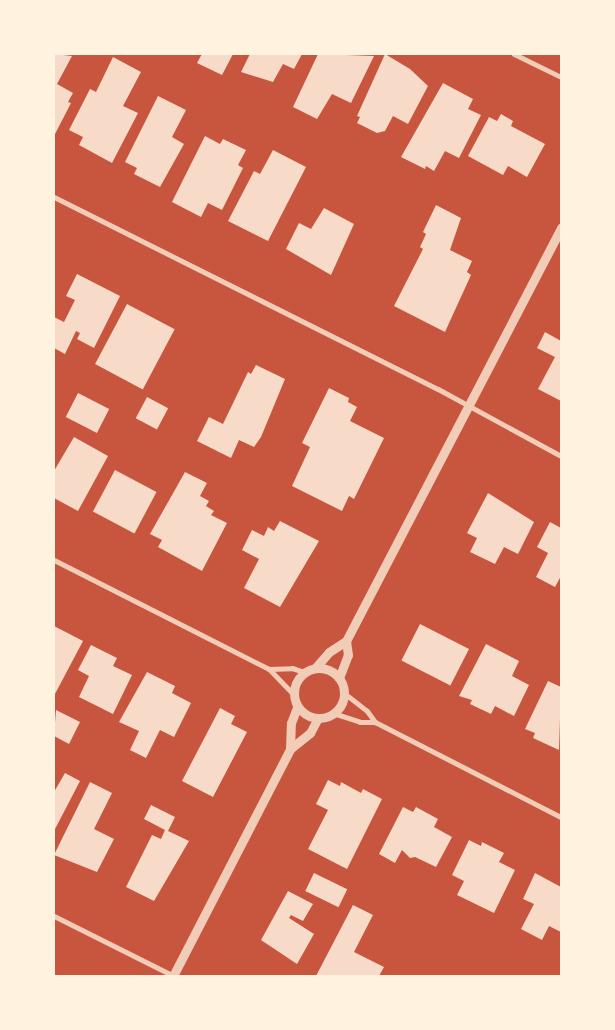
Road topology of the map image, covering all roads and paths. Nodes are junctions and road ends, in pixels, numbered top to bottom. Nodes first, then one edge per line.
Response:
1 (514, 54) edge
2 (561, 78) edge
3 (54, 197) edge
4 (561, 228) edge
5 (468, 407) junction
6 (561, 456) edge
7 (54, 560) edge
8 (346, 640) junction
9 (316, 667) junction
10 (269, 669) junction
11 (304, 672) junction
12 (339, 678) junction
13 (344, 693) junction
14 (293, 694) junction
15 (297, 707) junction
16 (333, 714) junction
17 (318, 718) junction
18 (375, 722) junction
19 (290, 749) junction
20 (561, 817) edge
21 (54, 916) edge
22 (174, 976) edge

1 - 2 street
3 - 5 street
4 - 5 street
5 - 6 street
5 - 8 street
7 - 10 street
8 - 9 street
8 - 12 street
9 - 11 street
9 - 12 street
10 - 11 street
10 - 14 street
11 - 14 street
12 - 13 street
13 - 16 street
13 - 18 street
14 - 15 street
15 - 17 street
15 - 19 street
16 - 17 street
16 - 18 street
17 - 19 street
18 - 20 street
19 - 22 street
21 - 22 street

